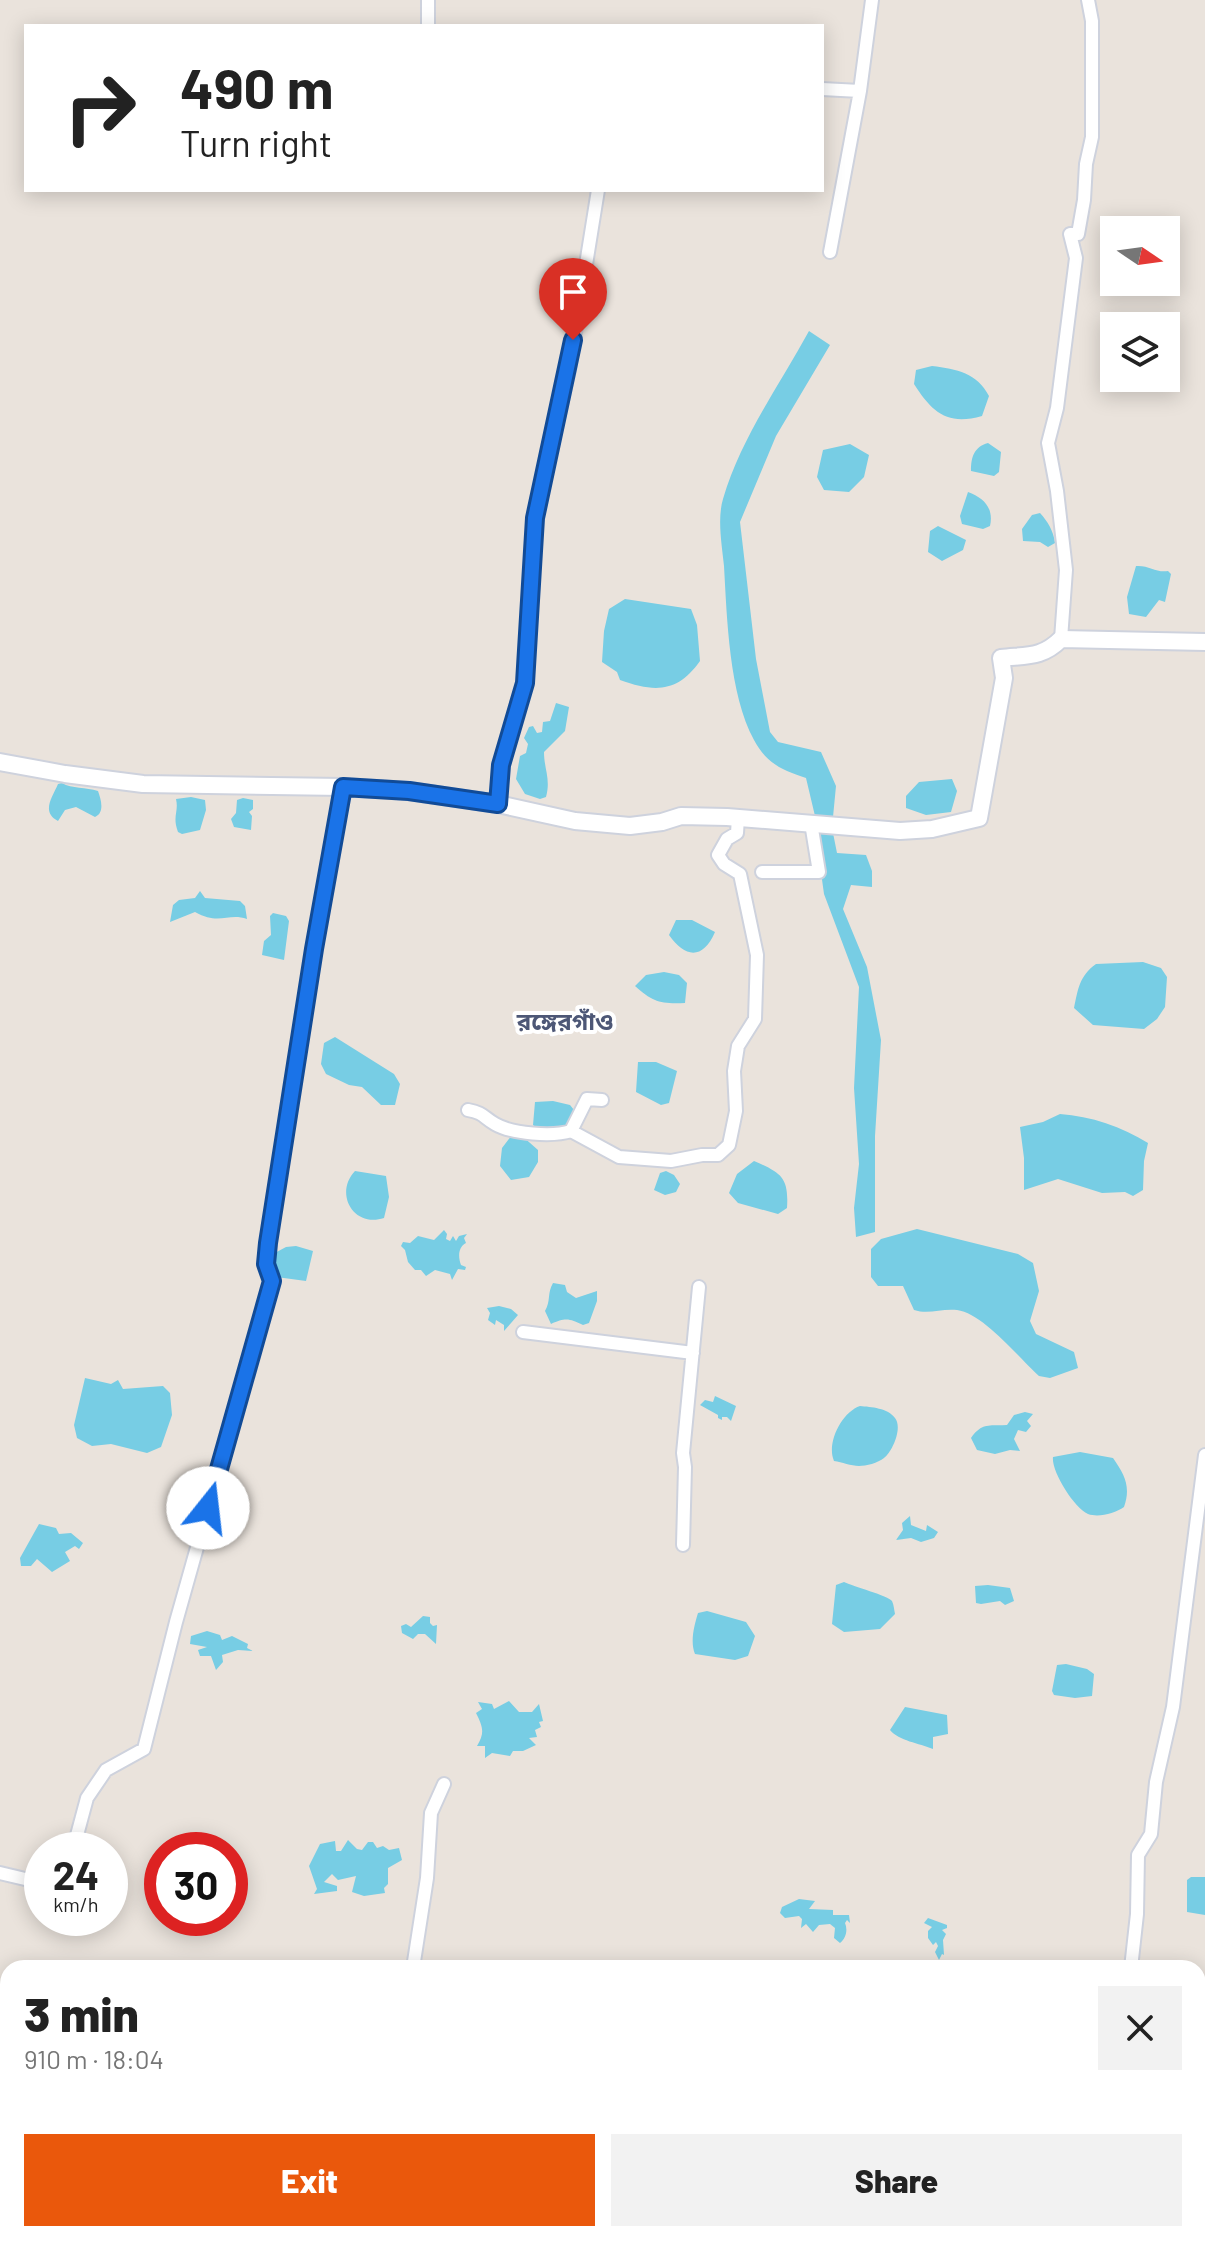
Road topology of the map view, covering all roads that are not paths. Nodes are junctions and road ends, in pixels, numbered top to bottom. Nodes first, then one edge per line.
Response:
1 (428, 0) edge
2 (872, 0) edge
3 (1088, 0) edge
4 (428, 24) edge
5 (824, 89) edge
6 (860, 91) junction
7 (598, 192) edge
8 (830, 252) dead end
9 (1061, 639) junction
10 (1205, 642) edge
11 (0, 762) edge
12 (343, 787) junction
13 (498, 804) junction
14 (738, 818) junction
15 (811, 823) junction
16 (762, 872) dead end
17 (602, 1100) dead end
18 (468, 1110) dead end
19 (571, 1131) junction
20 (699, 1287) dead end
21 (523, 1332) dead end
22 (693, 1353) junction
23 (1205, 1455) edge
24 (683, 1545) dead end
25 (444, 1784) dead end
26 (78, 1832) edge
27 (0, 1873) edge
28 (24, 1879) edge
29 (414, 1960) edge
30 (1132, 1960) edge

1 - 4 street
2 - 6 street
3 - 9 street
5 - 6 street
6 - 8 street
7 - 13 street
9 - 10 street
9 - 15 street
11 - 12 street
12 - 13 street
12 - 26 street
13 - 14 street
14 - 15 street
14 - 19 street
15 - 16 street
17 - 19 street
18 - 19 street
20 - 22 street
21 - 22 street
22 - 24 street
23 - 30 street
25 - 29 street
27 - 28 street

